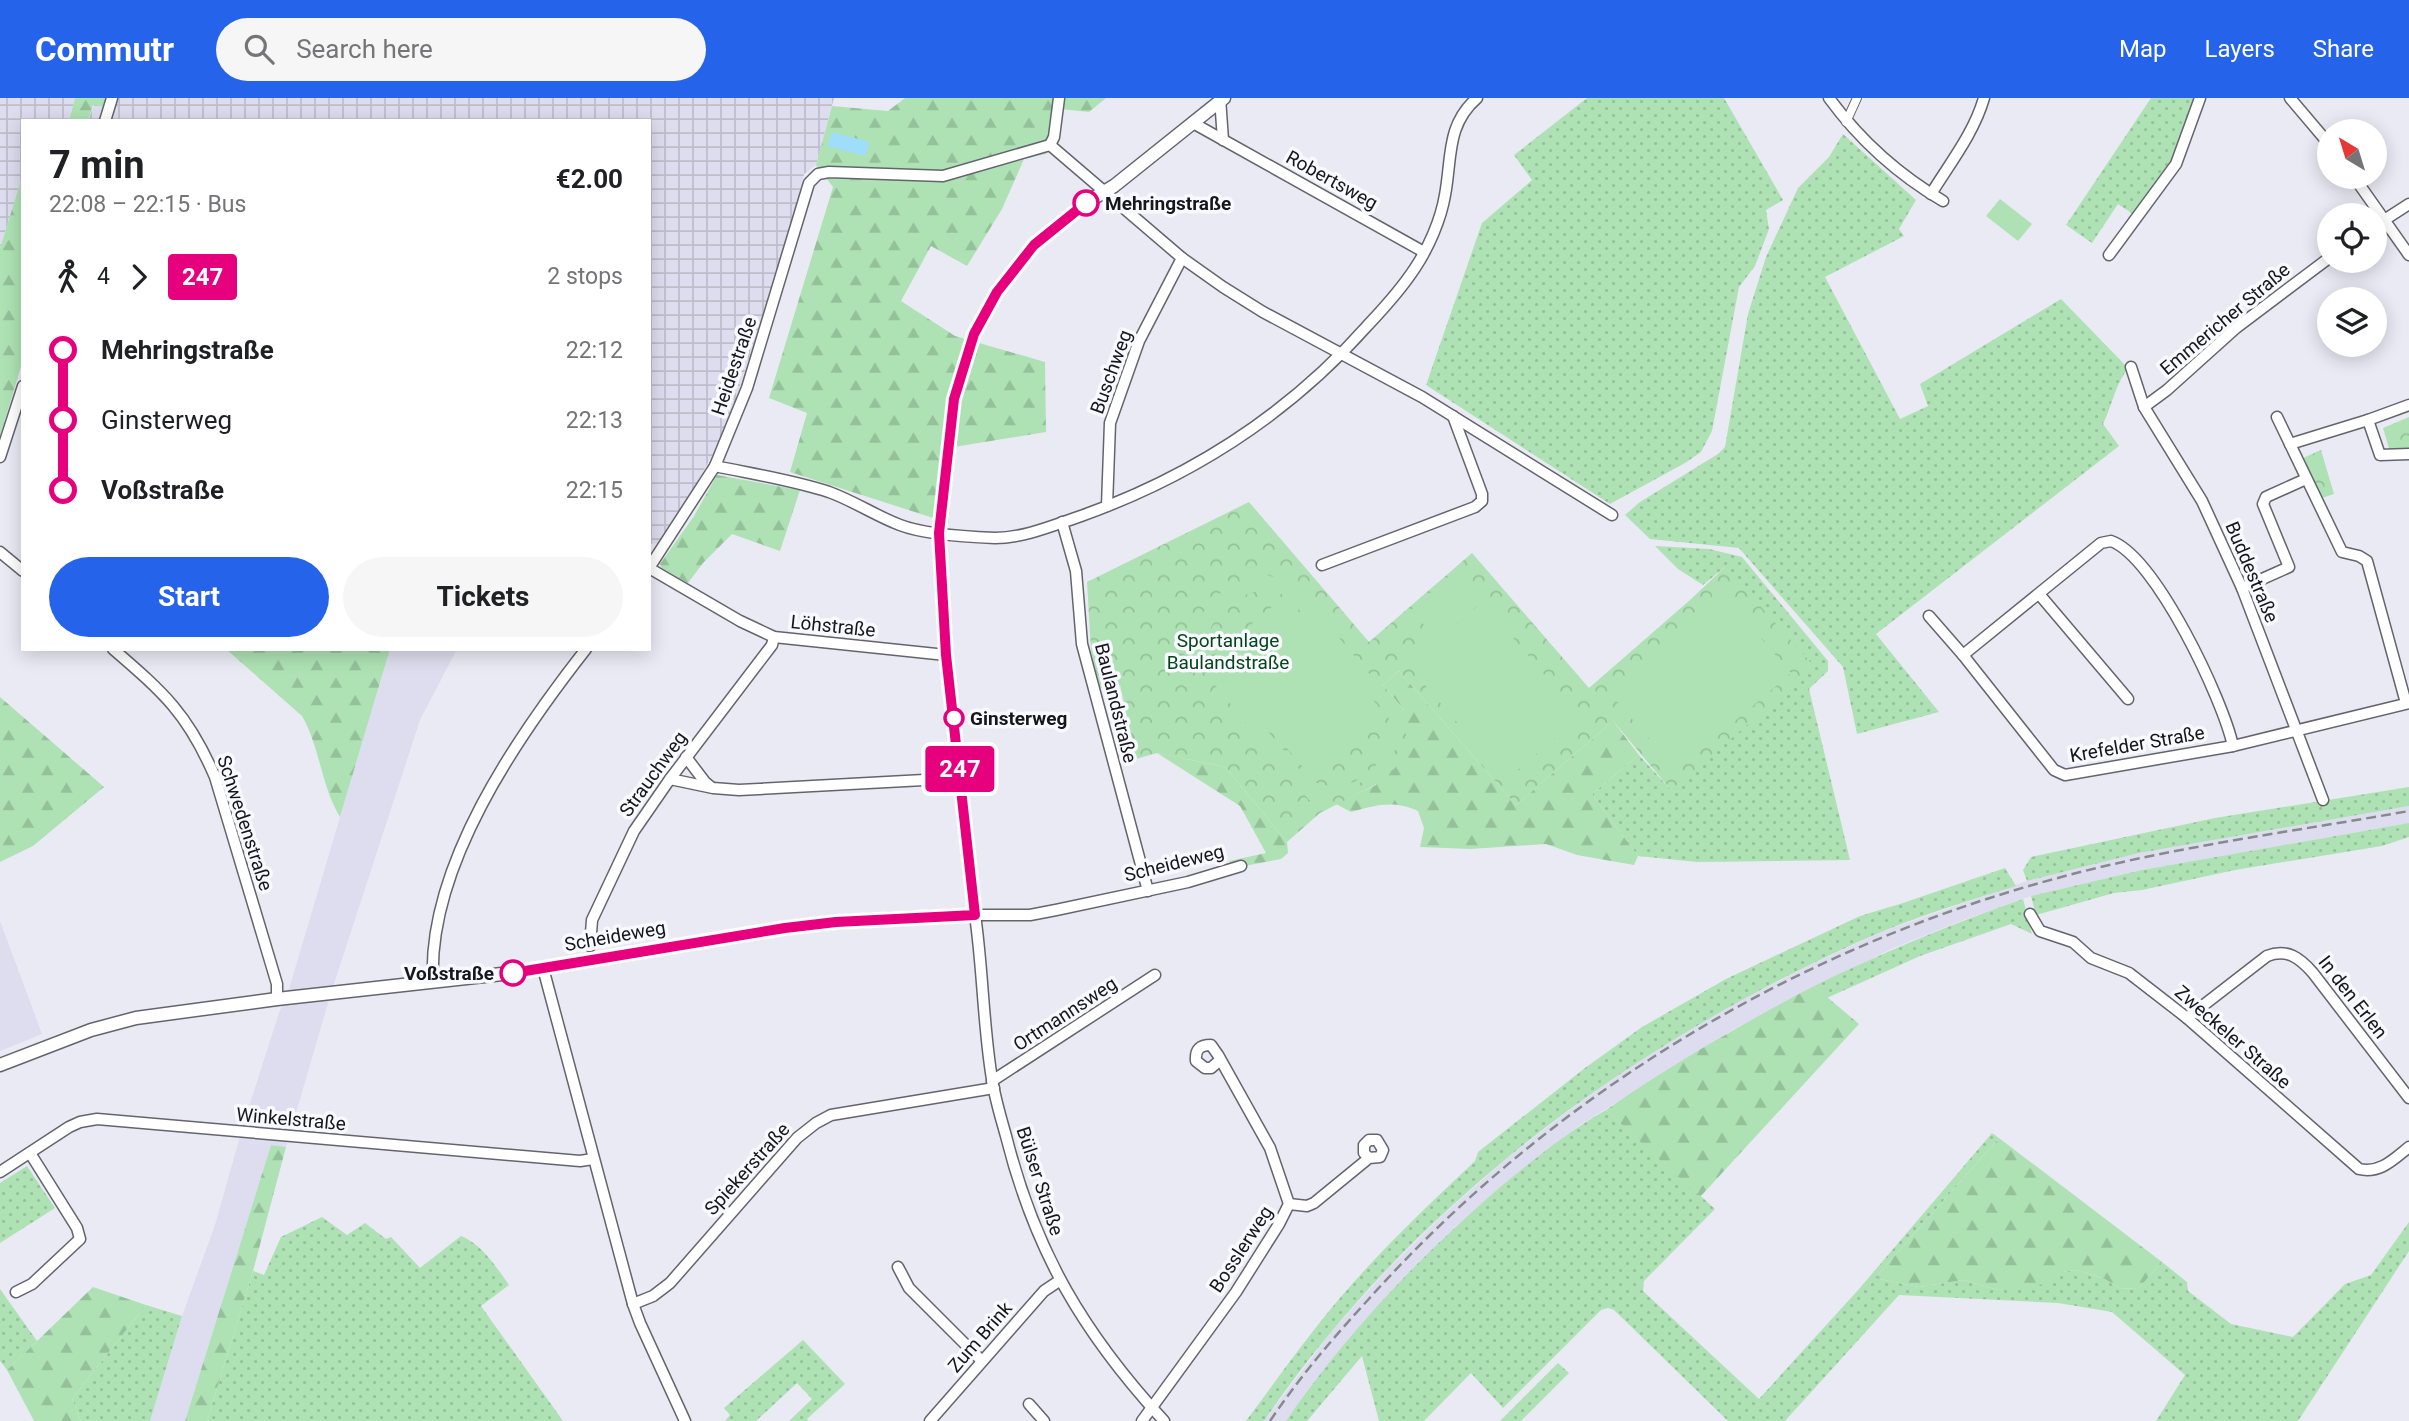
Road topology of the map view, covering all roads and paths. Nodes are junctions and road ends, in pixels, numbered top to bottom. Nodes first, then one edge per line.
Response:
1 (112, 98) edge
2 (1059, 98) edge
3 (1477, 98) edge
4 (1829, 98) edge
5 (1857, 98) edge
6 (1984, 98) edge
7 (2200, 98) edge
8 (2290, 98) edge
9 (1221, 99) edge
10 (106, 119) edge
11 (1846, 122) junction
12 (1193, 123) junction
13 (2317, 130) edge
14 (1223, 140) junction
15 (1050, 145) junction
16 (1102, 192) junction
17 (1931, 194) junction
18 (1943, 201) dead end
19 (2409, 204) edge
20 (2387, 218) edge
21 (2387, 222) edge
22 (1424, 252) junction
23 (2109, 255) dead end
24 (2409, 256) edge
25 (1182, 258) junction
26 (2317, 267) edge
27 (1342, 355) junction
28 (2131, 367) dead end
29 (21, 392) edge
30 (2409, 405) edge
31 (2144, 407) junction
32 (1453, 416) junction
33 (2277, 418) dead end
34 (2368, 421) junction
35 (2290, 444) junction
36 (2409, 454) edge
37 (0, 457) edge
38 (715, 466) junction
39 (2306, 479) junction
40 (1107, 506) junction
41 (1612, 515) dead end
42 (1062, 522) junction
43 (939, 533) junction
44 (0, 552) edge
45 (651, 565) edge
46 (1322, 565) dead end
47 (21, 569) edge
48 (651, 569) edge
49 (2242, 588) junction
50 (2039, 594) junction
51 (1929, 616) dead end
52 (774, 637) junction
53 (115, 651) edge
54 (585, 651) edge
55 (946, 655) junction
56 (1963, 655) junction
57 (2128, 699) dead end
58 (2407, 703) edge
59 (2297, 731) junction
60 (2233, 746) junction
61 (686, 757) junction
62 (961, 778) junction
63 (670, 779) junction
64 (713, 788) junction
65 (2323, 800) dead end
66 (1241, 866) dead end
67 (1148, 891) junction
68 (2030, 914) dead end
69 (975, 915) junction
70 (590, 946) dead end
71 (543, 968) junction
72 (1155, 975) dead end
73 (433, 982) junction
74 (284, 998) junction
75 (2188, 1018) junction
76 (1219, 1060) dead end
77 (0, 1065) edge
78 (993, 1085) junction
79 (2409, 1098) edge
80 (2409, 1147) edge
81 (30, 1153) junction
82 (1369, 1158) dead end
83 (593, 1159) junction
84 (0, 1172) edge
85 (1289, 1204) junction
86 (898, 1267) dead end
87 (1059, 1281) junction
88 (16, 1292) dead end
89 (633, 1304) junction
90 (982, 1360) junction
91 (1029, 1404) dead end
92 (1151, 1408) junction
93 (685, 1421) edge
94 (930, 1421) edge
95 (1044, 1421) edge
96 (1142, 1421) edge
97 (1164, 1421) edge

1 - 10 street
2 - 15 street
3 - 22 street
4 - 11 street
5 - 11 street
6 - 17 street
7 - 23 street
8 - 13 street
9 - 12 street
9 - 14 street
11 - 17 street
12 - 14 street, Robertsweg
12 - 16 street
14 - 22 street, Robertsweg
15 - 16 street
15 - 38 street, Heidestraße
16 - 25 street
16 - 43 street
17 - 18 street
19 - 20 street
21 - 24 street
22 - 27 street
25 - 27 street
25 - 40 street, Buschweg
26 - 31 street, Emmericher Straße
27 - 32 street
27 - 40 street
28 - 31 street, Buddestraße
29 - 37 street
30 - 34 street
31 - 49 street, Buddestraße
32 - 41 street
32 - 46 street
33 - 35 street
34 - 35 street
34 - 36 street
35 - 39 street
38 - 43 street
38 - 45 street, Heidestraße
39 - 49 street
39 - 58 street
40 - 42 street
42 - 43 street
42 - 67 street, Baulandstraße
43 - 55 street
44 - 47 street
48 - 52 street, Löhstraße
49 - 59 street, Buddestraße
50 - 56 street
50 - 57 street
50 - 60 street
51 - 56 street, Krefelder Straße
52 - 55 street, Löhstraße
52 - 61 street, Strauchweg
53 - 74 street, Schwedenstraße
54 - 73 street
55 - 62 street
56 - 60 street, Krefelder Straße
58 - 59 street, Krefelder Straße
59 - 60 street, Krefelder Straße
59 - 65 street, Buddestraße
61 - 63 street, Strauchweg
61 - 64 street
62 - 64 street
62 - 69 street
63 - 64 street
63 - 70 street, Strauchweg
66 - 67 street, Scheideweg
67 - 69 street, Scheideweg
68 - 75 street, Zweckeler Straße
69 - 71 street, Scheideweg
69 - 78 street, Bülser Straße
71 - 73 street, Scheideweg
71 - 83 street
72 - 78 street, Ortmannsweg
73 - 74 street, Scheideweg
74 - 77 street, Scheideweg
75 - 79 street, In den Erlen
75 - 80 street, Zweckeler Straße
76 - 85 street, Bosslerweg
78 - 87 street, Bülser Straße
78 - 89 street, Spiekerstraße
81 - 83 street, Winkelstraße
81 - 84 street, Winkelstraße
81 - 88 street
82 - 85 street
83 - 89 street
85 - 92 street, Bosslerweg
86 - 90 street
87 - 90 street, Zum Brink
87 - 92 street, Bülser Straße
89 - 93 street
90 - 94 street, Zum Brink
91 - 95 street
92 - 96 street, Bosslerweg
92 - 97 street, Bülser Straße

